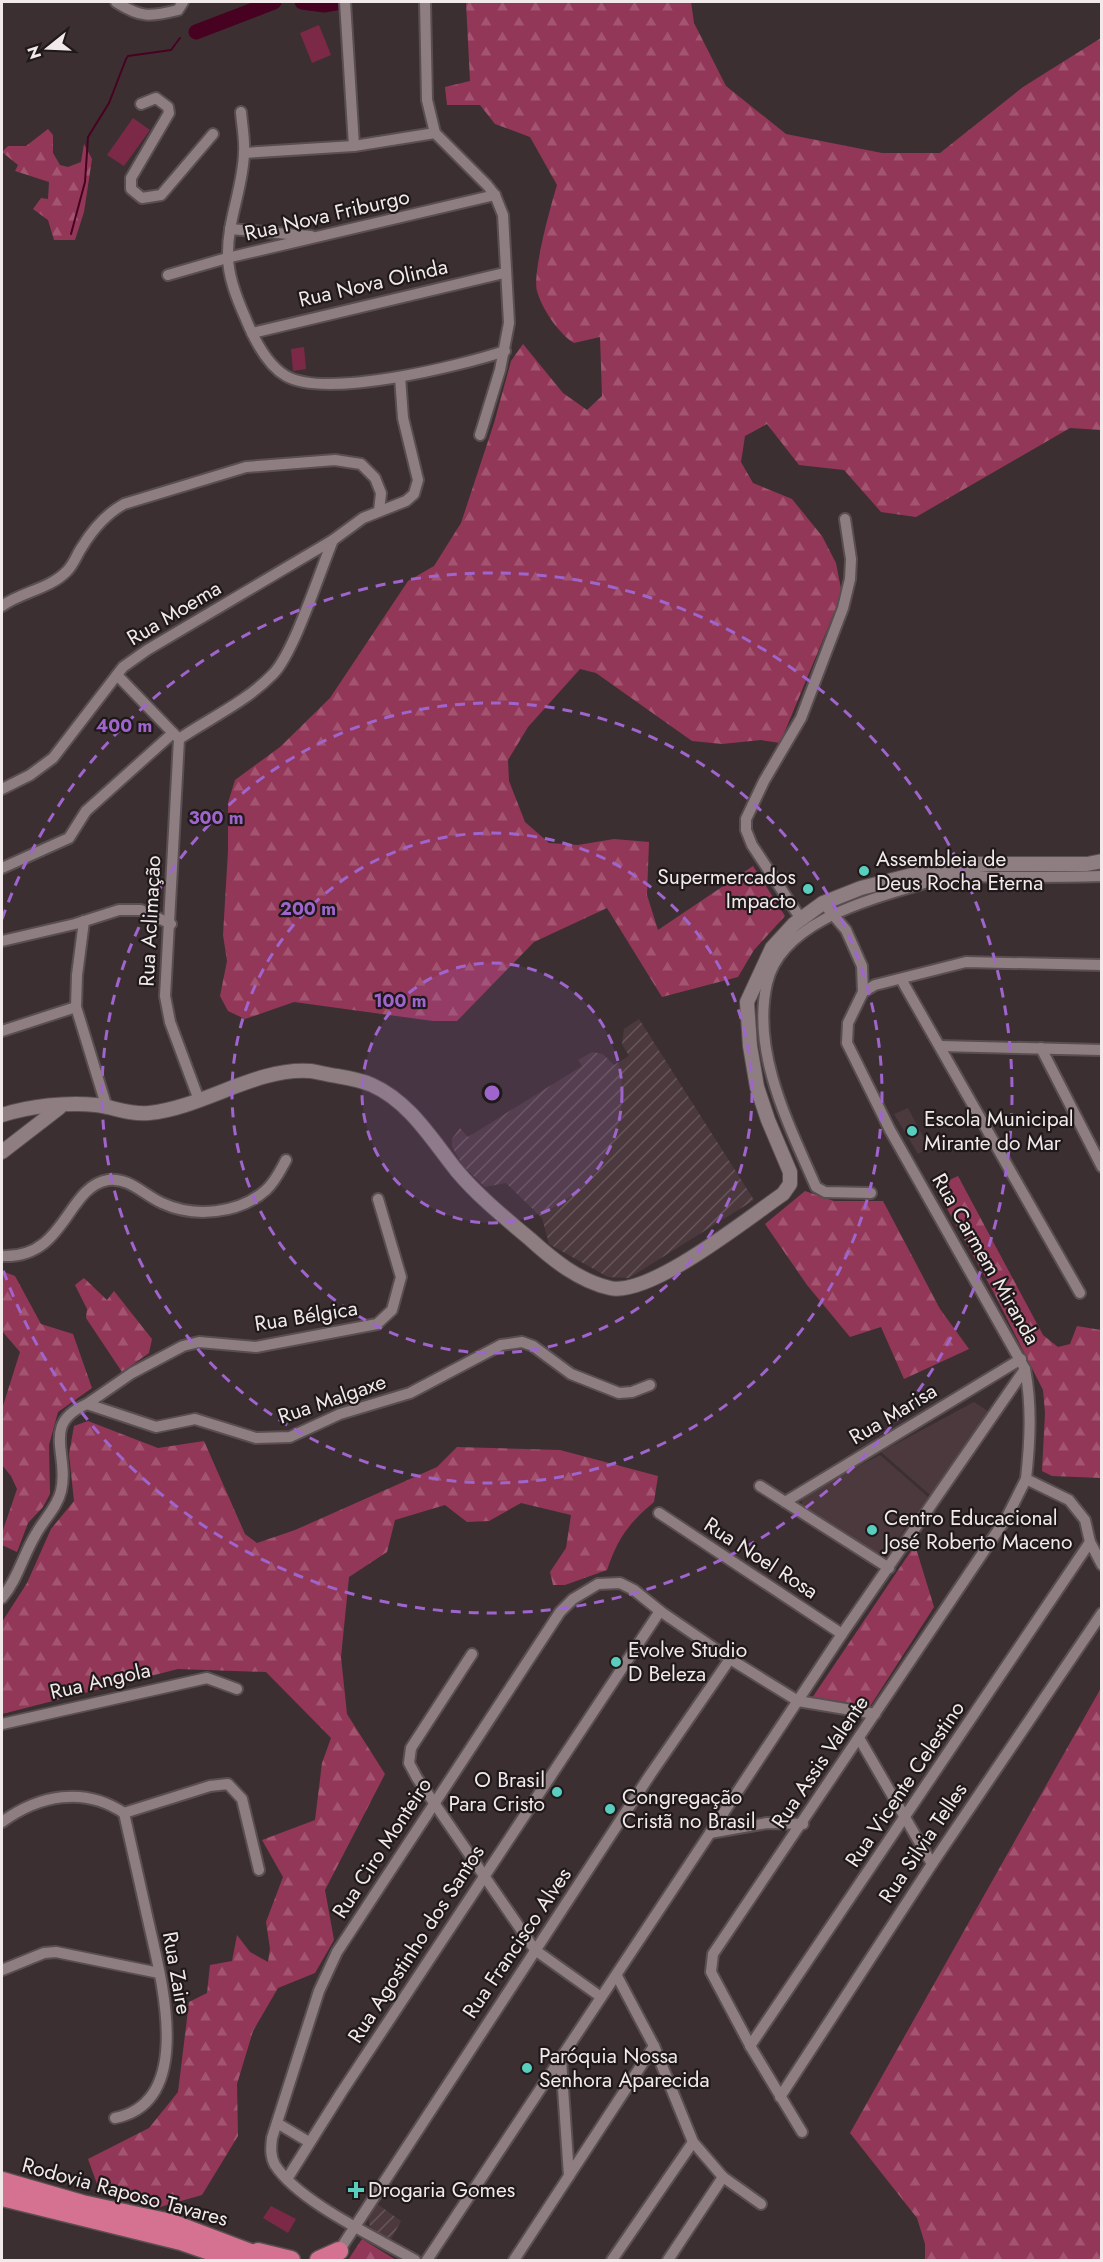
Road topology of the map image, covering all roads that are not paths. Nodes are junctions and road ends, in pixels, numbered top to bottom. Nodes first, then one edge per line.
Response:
1 (116, 2) edge
2 (183, 2) edge
3 (425, 2) edge
4 (345, 4) edge
5 (141, 104) dead end
6 (241, 112) dead end
7 (213, 134) dead end
8 (435, 134) junction
9 (354, 146) junction
10 (244, 153) junction
11 (495, 195) junction
12 (230, 229) junction
13 (320, 237) junction
14 (228, 258) junction
15 (504, 273) junction
16 (168, 275) dead end
17 (252, 333) junction
18 (505, 351) junction
19 (400, 377) junction
20 (480, 435) dead end
21 (379, 511) junction
22 (845, 519) dead end
23 (333, 540) junction
24 (2, 606) edge
25 (117, 675) junction
26 (176, 736) junction
27 (2, 789) edge
28 (1101, 861) edge
29 (2, 868) edge
30 (1101, 876) edge
31 (828, 909) junction
32 (801, 918) junction
33 (84, 921) junction
34 (171, 924) junction
35 (2, 941) edge
36 (1101, 965) edge
37 (901, 979) junction
38 (863, 992) junction
39 (76, 1007) junction
40 (2, 1031) edge
41 (765, 1044) junction
42 (940, 1046) junction
43 (750, 1047) junction
44 (1041, 1048) junction
45 (1101, 1050) edge
46 (199, 1100) junction
47 (63, 1105) junction
48 (107, 1108) junction
49 (2, 1115) edge
50 (2, 1152) edge
51 (286, 1160) dead end
52 (1101, 1167) edge
53 (871, 1193) dead end
54 (378, 1199) dead end
55 (2, 1256) edge
56 (1080, 1293) dead end
57 (1023, 1364) junction
58 (650, 1385) dead end
59 (87, 1404) junction
60 (1026, 1479) junction
61 (760, 1486) dead end
62 (785, 1502) junction
63 (659, 1514) dead end
64 (1090, 1542) junction
65 (1101, 1564) edge
66 (889, 1568) junction
67 (2, 1598) edge
68 (660, 1611) junction
69 (1101, 1612) edge
70 (842, 1634) junction
71 (472, 1654) dead end
72 (730, 1659) junction
73 (237, 1689) dead end
74 (798, 1701) junction
75 (875, 1714) junction
76 (2, 1724) edge
77 (859, 1738) junction
78 (434, 1805) junction
79 (124, 1813) junction
80 (905, 1820) junction
81 (2, 1822) edge
82 (803, 1824) junction
83 (710, 1833) junction
84 (932, 1864) junction
85 (259, 1870) dead end
86 (483, 1877) junction
87 (536, 1950) junction
88 (2, 1970) edge
89 (159, 1973) junction
90 (617, 1976) junction
91 (601, 1997) junction
92 (654, 2046) junction
93 (750, 2046) junction
94 (561, 2059) junction
95 (780, 2097) junction
96 (115, 2118) dead end
97 (277, 2123) junction
98 (802, 2132) dead end
99 (309, 2142) junction
100 (693, 2142) junction
101 (568, 2177) junction
102 (723, 2177) junction
103 (287, 2179) junction
104 (2, 2181) edge
105 (2, 2197) edge
106 (47, 2201) junction
107 (761, 2204) dead end
108 (355, 2225) junction
109 (220, 2240) junction
110 (339, 2256) edge
111 (236, 2260) edge
112 (269, 2260) edge
113 (291, 2260) edge
114 (319, 2260) edge
115 (415, 2260) edge
116 (427, 2260) edge
117 (514, 2260) edge
118 (612, 2260) edge
119 (668, 2260) edge

1 - 2 street
3 - 8 street
4 - 9 street
5 - 7 street
6 - 10 street
8 - 9 street
8 - 11 street
9 - 10 street
10 - 12 street
11 - 13 street, Rua Nova Friburgo
11 - 15 street
12 - 13 street
12 - 14 street
13 - 14 street, Rua Nova Friburgo
14 - 16 street, Rua Nova Friburgo
14 - 17 street
15 - 17 street, Rua Nova Olinda
15 - 18 street
17 - 19 street
18 - 19 street
18 - 20 street
19 - 21 street, Rua Moema
21 - 23 street, Rua Moema
21 - 24 street
22 - 32 street
23 - 25 street, Rua Moema
23 - 26 street
25 - 26 street
25 - 27 street, Rua Moema
26 - 29 street
26 - 34 street, Rua Aclimação
28 - 31 street
30 - 31 street
31 - 32 street
31 - 38 street
31 - 41 street
32 - 43 street
33 - 34 street
33 - 35 street
33 - 39 street
34 - 46 street, Rua Aclimação
36 - 37 street
37 - 38 street
37 - 42 street
38 - 57 street, Rua Carmem Miranda
39 - 40 street
39 - 48 street
41 - 43 street
41 - 53 street
42 - 44 street
42 - 56 street
43 - 46 street
44 - 45 street
44 - 52 street
46 - 48 street
47 - 48 street
47 - 49 street
47 - 50 street
51 - 55 street
54 - 59 street, Rua Bélgica
57 - 60 street, Rua Carmem Miranda
57 - 62 street, Rua Marisa
57 - 66 street
58 - 59 street, Rua Malgaxe
59 - 67 street
60 - 64 street
60 - 75 street, Rua Assis Valente
61 - 62 street
62 - 66 street
63 - 70 street, Rua Noel Rosa
64 - 65 street
64 - 80 street, Rua Vicente Celestino
66 - 70 street
68 - 72 street, Rua Ciro Monteiro
68 - 78 street, Rua Ciro Monteiro
68 - 86 street, Rua Agostinho dos Santos
69 - 84 street, Rua Silvia Telles
70 - 74 street
71 - 78 street
72 - 74 street, Rua Ciro Monteiro
72 - 87 street, Rua Francisco Alves
73 - 76 street, Rua Angola
74 - 75 street
74 - 83 street
75 - 77 street, Rua Assis Valente
77 - 80 street
77 - 82 street, Rua Assis Valente
78 - 86 street
78 - 97 street, Rua Ciro Monteiro
79 - 81 street
79 - 85 street
79 - 89 street, Rua Zaire
80 - 84 street
80 - 93 street, Rua Vicente Celestino
82 - 83 street
82 - 93 street, Rua Assis Valente
83 - 90 street
84 - 95 street, Rua Silvia Telles
86 - 87 street
86 - 99 street, Rua Agostinho dos Santos
87 - 91 street
87 - 108 street, Rua Francisco Alves
88 - 89 street
89 - 96 street, Rua Zaire
90 - 91 street
90 - 92 street
91 - 94 street
92 - 100 street
92 - 101 street
93 - 95 street, Rua Assis Valente
94 - 101 street
94 - 116 street
95 - 98 street, Rua Assis Valente
97 - 99 street
97 - 103 street, Rua Ciro Monteiro
99 - 103 street, Rua Agostinho dos Santos
100 - 102 street
100 - 118 street
101 - 117 street
102 - 107 street
102 - 119 street
103 - 108 street, Rua Ciro Monteiro
104 - 106 highway, Rodovia Raposo Tavares
105 - 106 highway, Rodovia Raposo Tavares
106 - 109 highway, Rodovia Raposo Tavares
106 - 111 highway, Rodovia Raposo Tavares
108 - 110 street, Rua Francisco Alves
108 - 115 street, Rua Ciro Monteiro
109 - 112 highway, Rodovia Raposo Tavares
109 - 113 highway
110 - 114 highway

